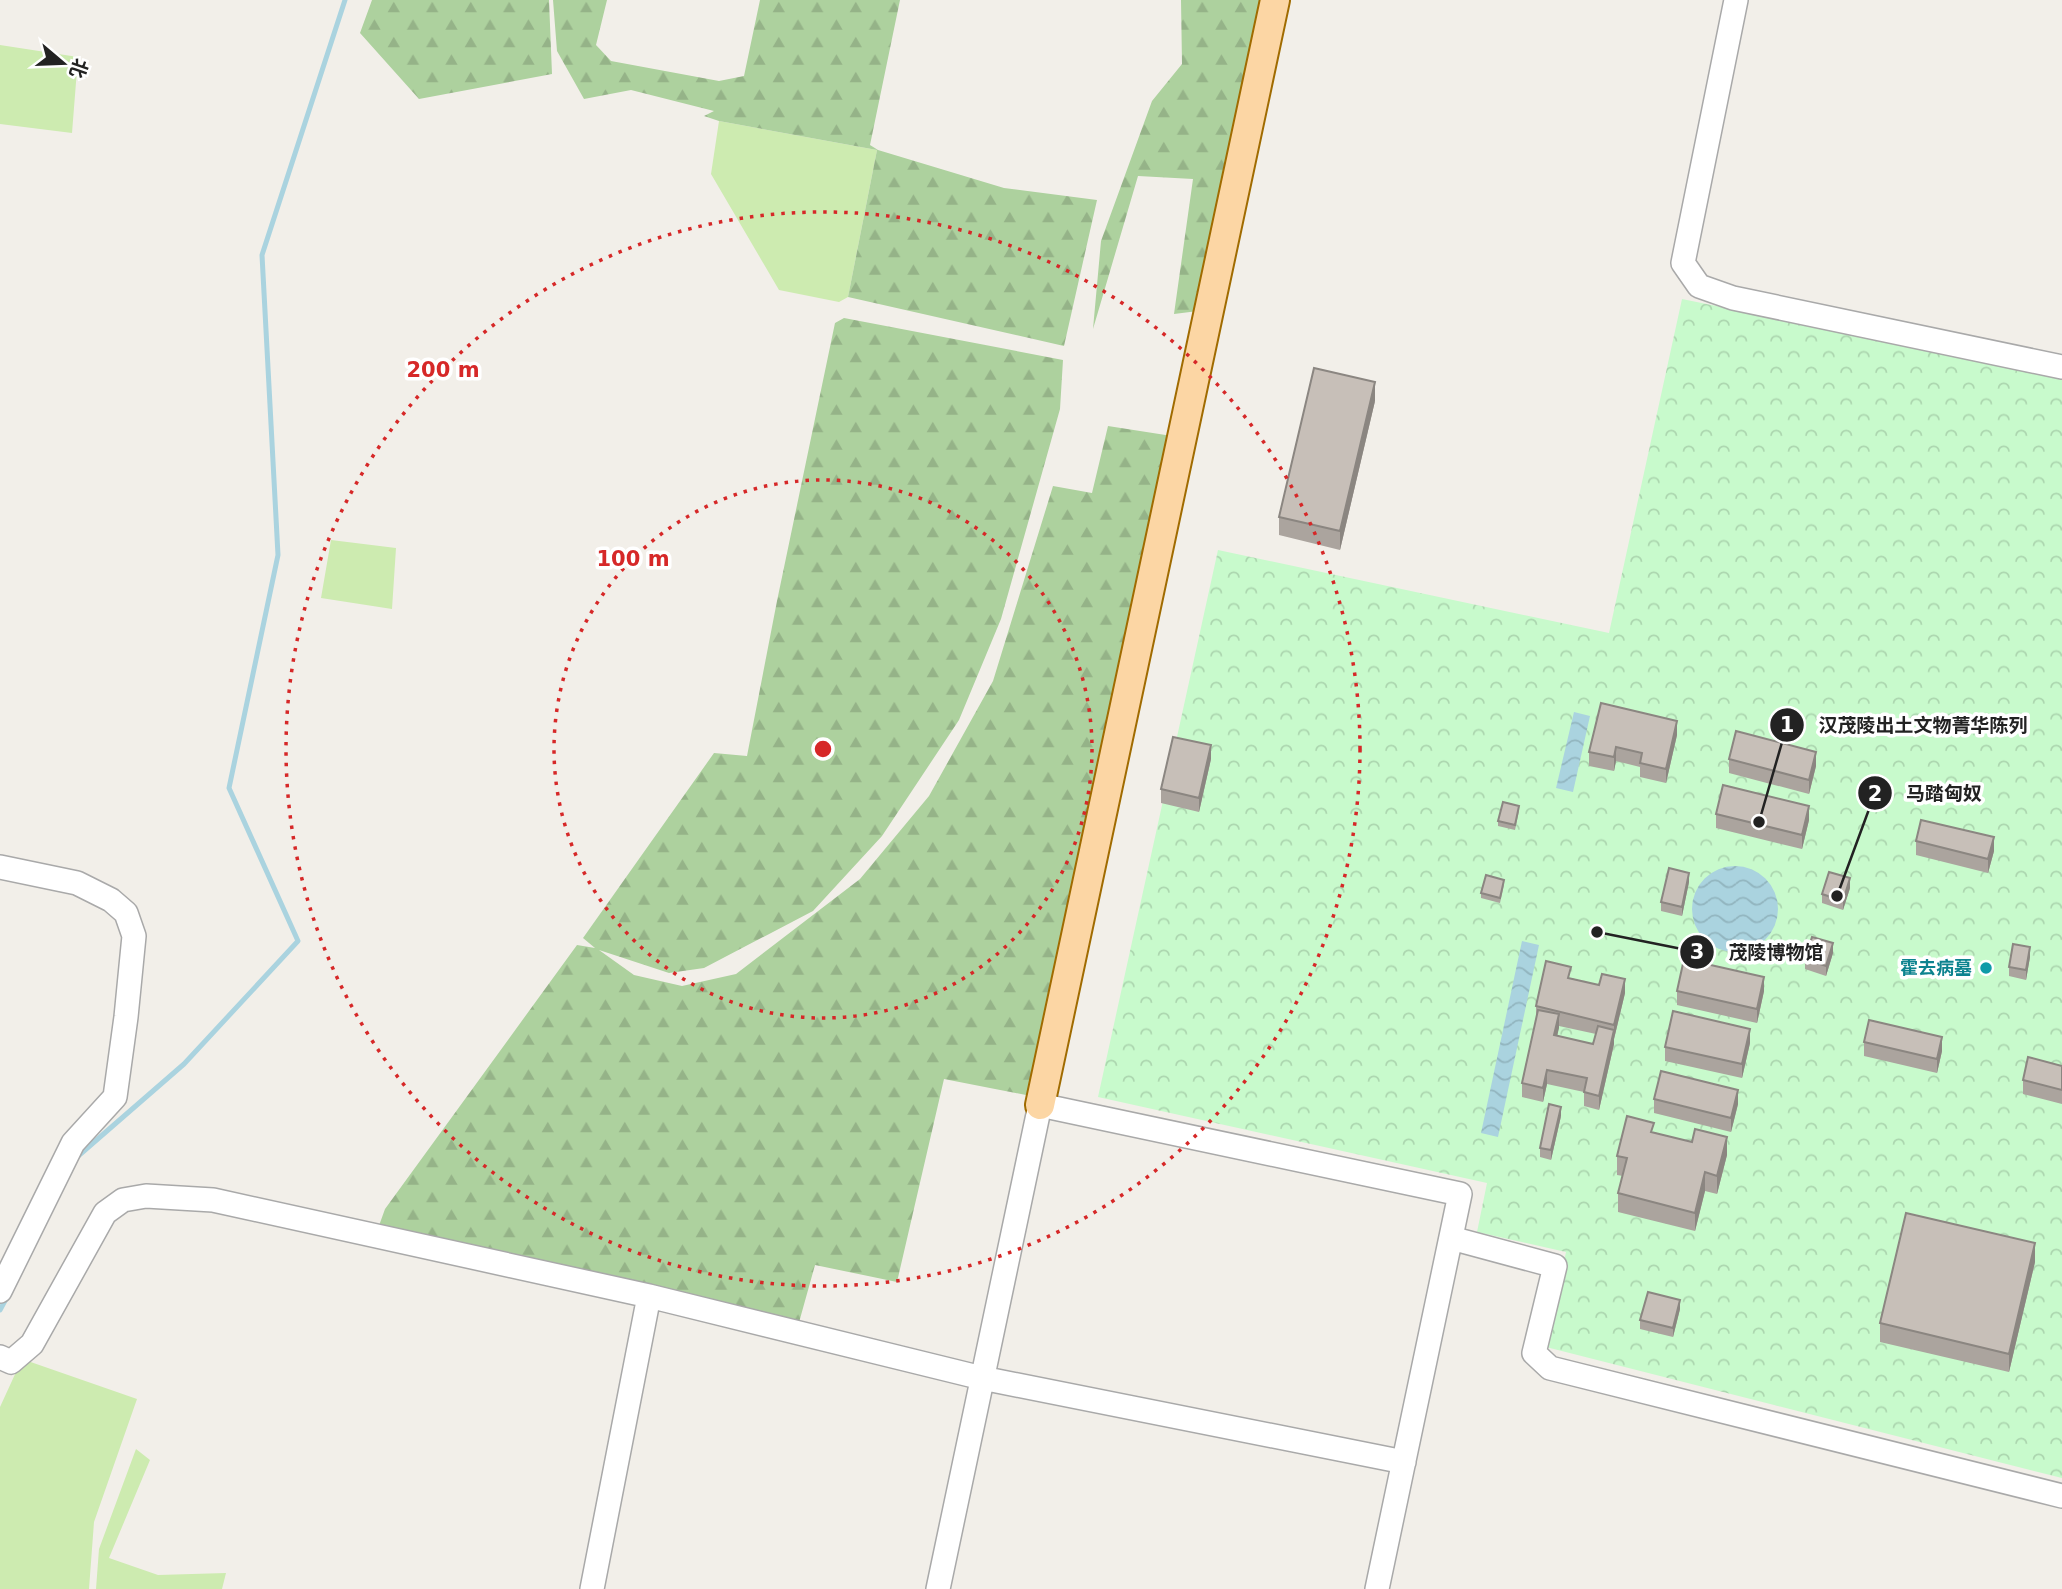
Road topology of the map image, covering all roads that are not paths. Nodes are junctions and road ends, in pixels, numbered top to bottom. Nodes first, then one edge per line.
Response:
1 (1275, 0) edge
2 (1736, 0) edge
3 (2062, 367) edge
4 (0, 867) edge
5 (1040, 1105) junction
6 (1451, 1238) junction
7 (0, 1292) edge
8 (649, 1296) junction
9 (6, 1359) edge
10 (982, 1378) junction
11 (1404, 1462) junction
12 (2062, 1496) edge
13 (592, 1589) edge
14 (938, 1589) edge
15 (1377, 1589) edge

1 - 5 main road
2 - 3 street
4 - 7 street
5 - 6 street
5 - 10 street
6 - 11 street
6 - 12 street
8 - 9 street
8 - 10 street
8 - 13 street
10 - 11 street
10 - 14 street
11 - 15 street

